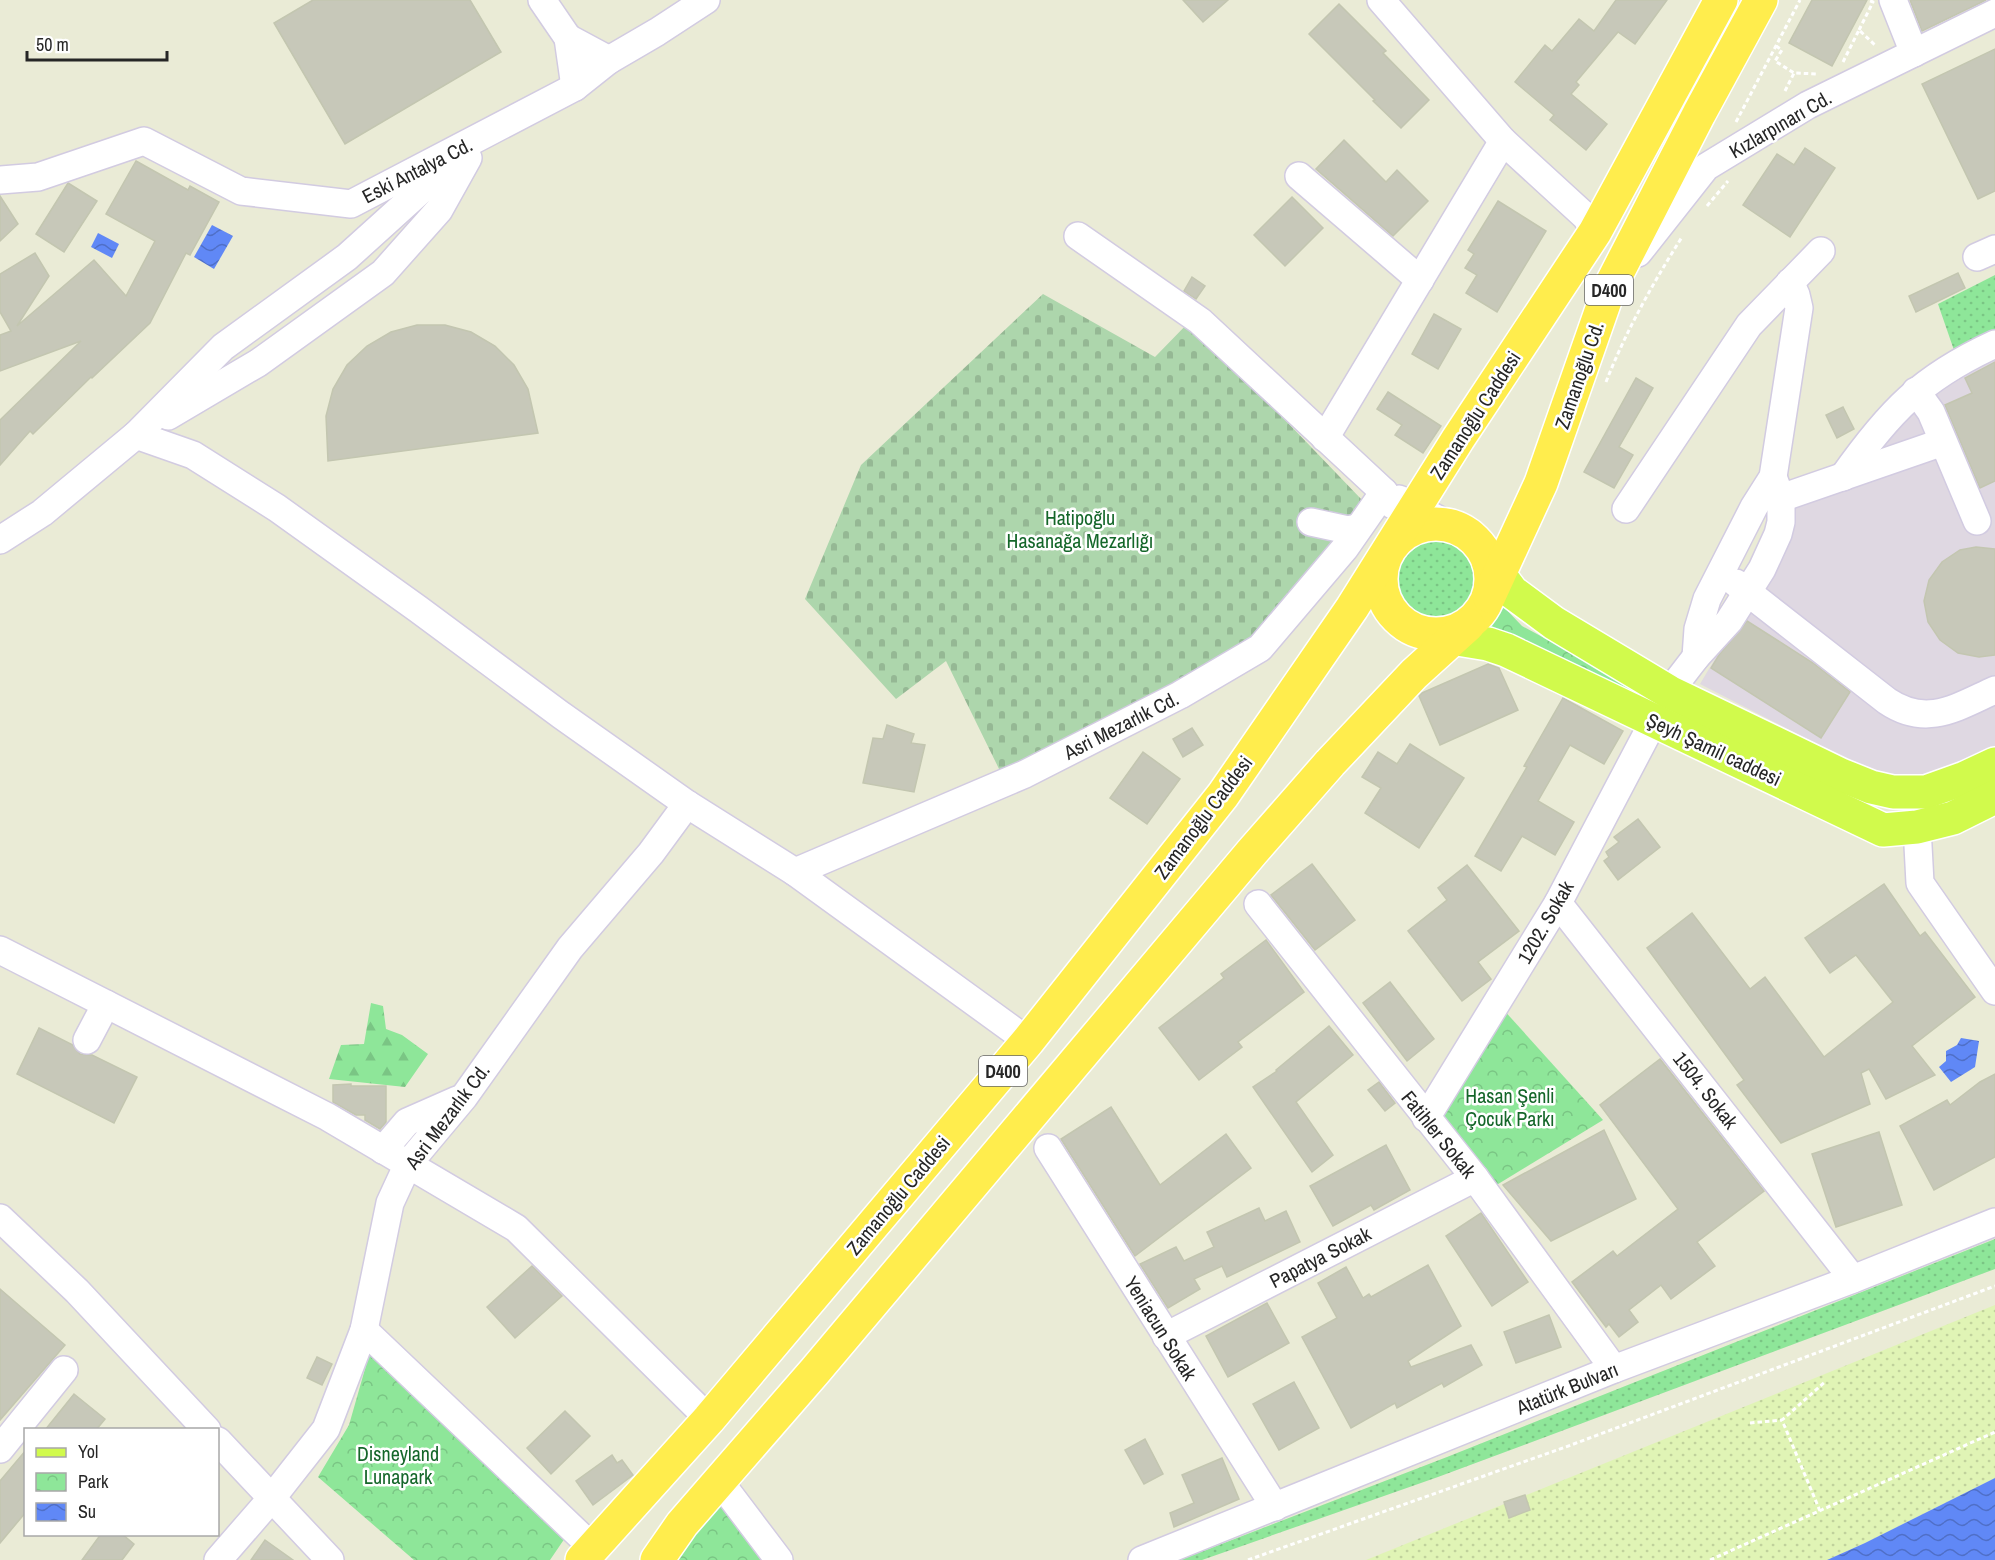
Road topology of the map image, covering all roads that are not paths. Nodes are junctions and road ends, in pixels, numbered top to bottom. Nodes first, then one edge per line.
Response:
1 (542, 0) edge
2 (706, 0) edge
3 (1381, 0) edge
4 (1721, 0) edge
5 (1761, 0) edge
6 (1893, 0) edge
7 (1995, 13) edge
8 (568, 38) junction
9 (1914, 53) junction
10 (609, 60) junction
11 (575, 87) junction
12 (479, 138) junction
13 (1503, 141) junction
14 (1299, 176) dead end
15 (0, 180) edge
16 (1595, 232) junction
17 (1078, 236) dead end
18 (1821, 251) dead end
19 (1420, 280) junction
20 (1790, 282) junction
21 (1609, 289) junction
22 (1995, 344) edge
23 (1916, 391) junction
24 (136, 435) junction
25 (1325, 438) junction
26 (1943, 442) junction
27 (1843, 477) junction
28 (1777, 488) junction
29 (1384, 492) junction
30 (1626, 509) dead end
31 (1977, 521) dead end
32 (1311, 522) dead end
33 (1449, 525) junction
34 (1357, 528) junction
35 (1401, 530) junction
36 (0, 540) edge
37 (1720, 572) junction
38 (1492, 577) junction
39 (1750, 591) junction
40 (1452, 632) junction
41 (1696, 657) junction
42 (1995, 690) edge
43 (1669, 692) junction
44 (1653, 720) junction
45 (1995, 764) edge
46 (1926, 792) junction
47 (1995, 797) edge
48 (687, 804) junction
49 (1917, 827) junction
50 (795, 872) junction
51 (1558, 903) junction
52 (1258, 904) dead end
53 (0, 950) edge
54 (1995, 991) edge
55 (106, 1004) junction
56 (87, 1040) dead end
57 (1028, 1041) junction
58 (464, 1097) junction
59 (1426, 1118) junction
60 (1048, 1149) dead end
61 (383, 1150) junction
62 (408, 1164) junction
63 (1475, 1178) junction
64 (0, 1218) edge
65 (1995, 1222) edge
66 (1853, 1279) junction
67 (364, 1330) junction
68 (1166, 1336) junction
69 (1614, 1369) junction
70 (64, 1370) dead end
71 (709, 1419) junction
72 (205, 1428) edge
73 (219, 1442) edge
74 (0, 1449) edge
75 (720, 1482) junction
76 (272, 1498) junction
77 (1275, 1507) junction
78 (587, 1554) edge
79 (321, 1555) edge
80 (218, 1560) edge
81 (657, 1560) edge
82 (779, 1560) edge
83 (1142, 1560) edge

1 - 8 street
2 - 10 street, Eski Antalya Cd.
3 - 13 street
4 - 16 highway, Zamanoğlu Caddesi / D400
5 - 21 highway, Zamanoğlu Cd. / D400
6 - 9 street
7 - 9 street, Kızlarpınarı Cd.
8 - 10 street
8 - 11 street
9 - 21 street, Kızlarpınarı Cd.
10 - 11 street, Eski Antalya Cd.
11 - 12 street, Eski Antalya Cd.
12 - 15 street, Eski Antalya Cd.
12 - 24 street
12 - 24 street
13 - 16 street
13 - 19 street
14 - 19 street
16 - 35 highway, Zamanoğlu Caddesi / D400
17 - 25 street
18 - 20 street
19 - 25 street
20 - 28 street, 1202. Sokak
20 - 30 street
21 - 38 highway, Zamanoğlu Cd. / D400
22 - 23 street
23 - 26 street
23 - 27 street
24 - 36 street
24 - 48 street
25 - 29 street
26 - 27 street
26 - 31 street
27 - 28 street
28 - 37 street
28 - 39 street, 1202. Sokak
29 - 34 street, Asri Mezarlık Cd.
29 - 35 street
32 - 34 street
33 - 35 street
33 - 35 highway
33 - 38 highway
34 - 50 street, Asri Mezarlık Cd.
35 - 40 highway
35 - 57 highway, Zamanoğlu Caddesi / D400
37 - 39 street
37 - 41 street
38 - 40 highway, Zamanoğlu Cd.
38 - 43 main road, Şeyh Şamil caddesi
39 - 41 street, 1202. Sokak
39 - 42 street
40 - 44 main road, Şeyh Şamil caddesi
40 - 75 highway, D400
41 - 43 street, 1202. Sokak
43 - 44 street, 1202. Sokak
43 - 46 main road, Şeyh Şamil caddesi
44 - 49 main road, Şeyh Şamil caddesi
44 - 51 street, 1202. Sokak
45 - 46 main road, Şeyh Şamil caddesi
46 - 49 main road
47 - 49 main road, Şeyh Şamil caddesi
48 - 50 street
48 - 58 street, Asri Mezarlık Cd.
49 - 54 street
50 - 57 street
51 - 59 street, 1202. Sokak
51 - 66 street, 1504. Sokak
52 - 59 street, Fatihler Sokak
53 - 55 street
55 - 56 street
55 - 61 street
57 - 71 highway, Zamanoğlu Caddesi / D400
58 - 61 street
58 - 62 street, Asri Mezarlık Cd.
59 - 63 street, Fatihler Sokak
60 - 68 street, Yeniacun Sokak
61 - 62 street
62 - 67 street, Asri Mezarlık Cd.
62 - 71 street
63 - 68 street, Papatya Sokak
63 - 69 street, Fatihler Sokak
64 - 72 street
65 - 66 street, Atatürk Bulvarı
66 - 69 street, Atatürk Bulvarı
67 - 76 street, Asri Mezarlık Cd.
67 - 78 street
68 - 77 street, Yeniacun Sokak
69 - 77 street, Atatürk Bulvarı
70 - 74 street
71 - 78 highway, Zamanoğlu Caddesi / D400
73 - 76 street
75 - 81 highway, D400
75 - 82 street
76 - 79 street
76 - 80 street, Asri Mezarlık Cd.
77 - 83 street, Atatürk Bulvarı

